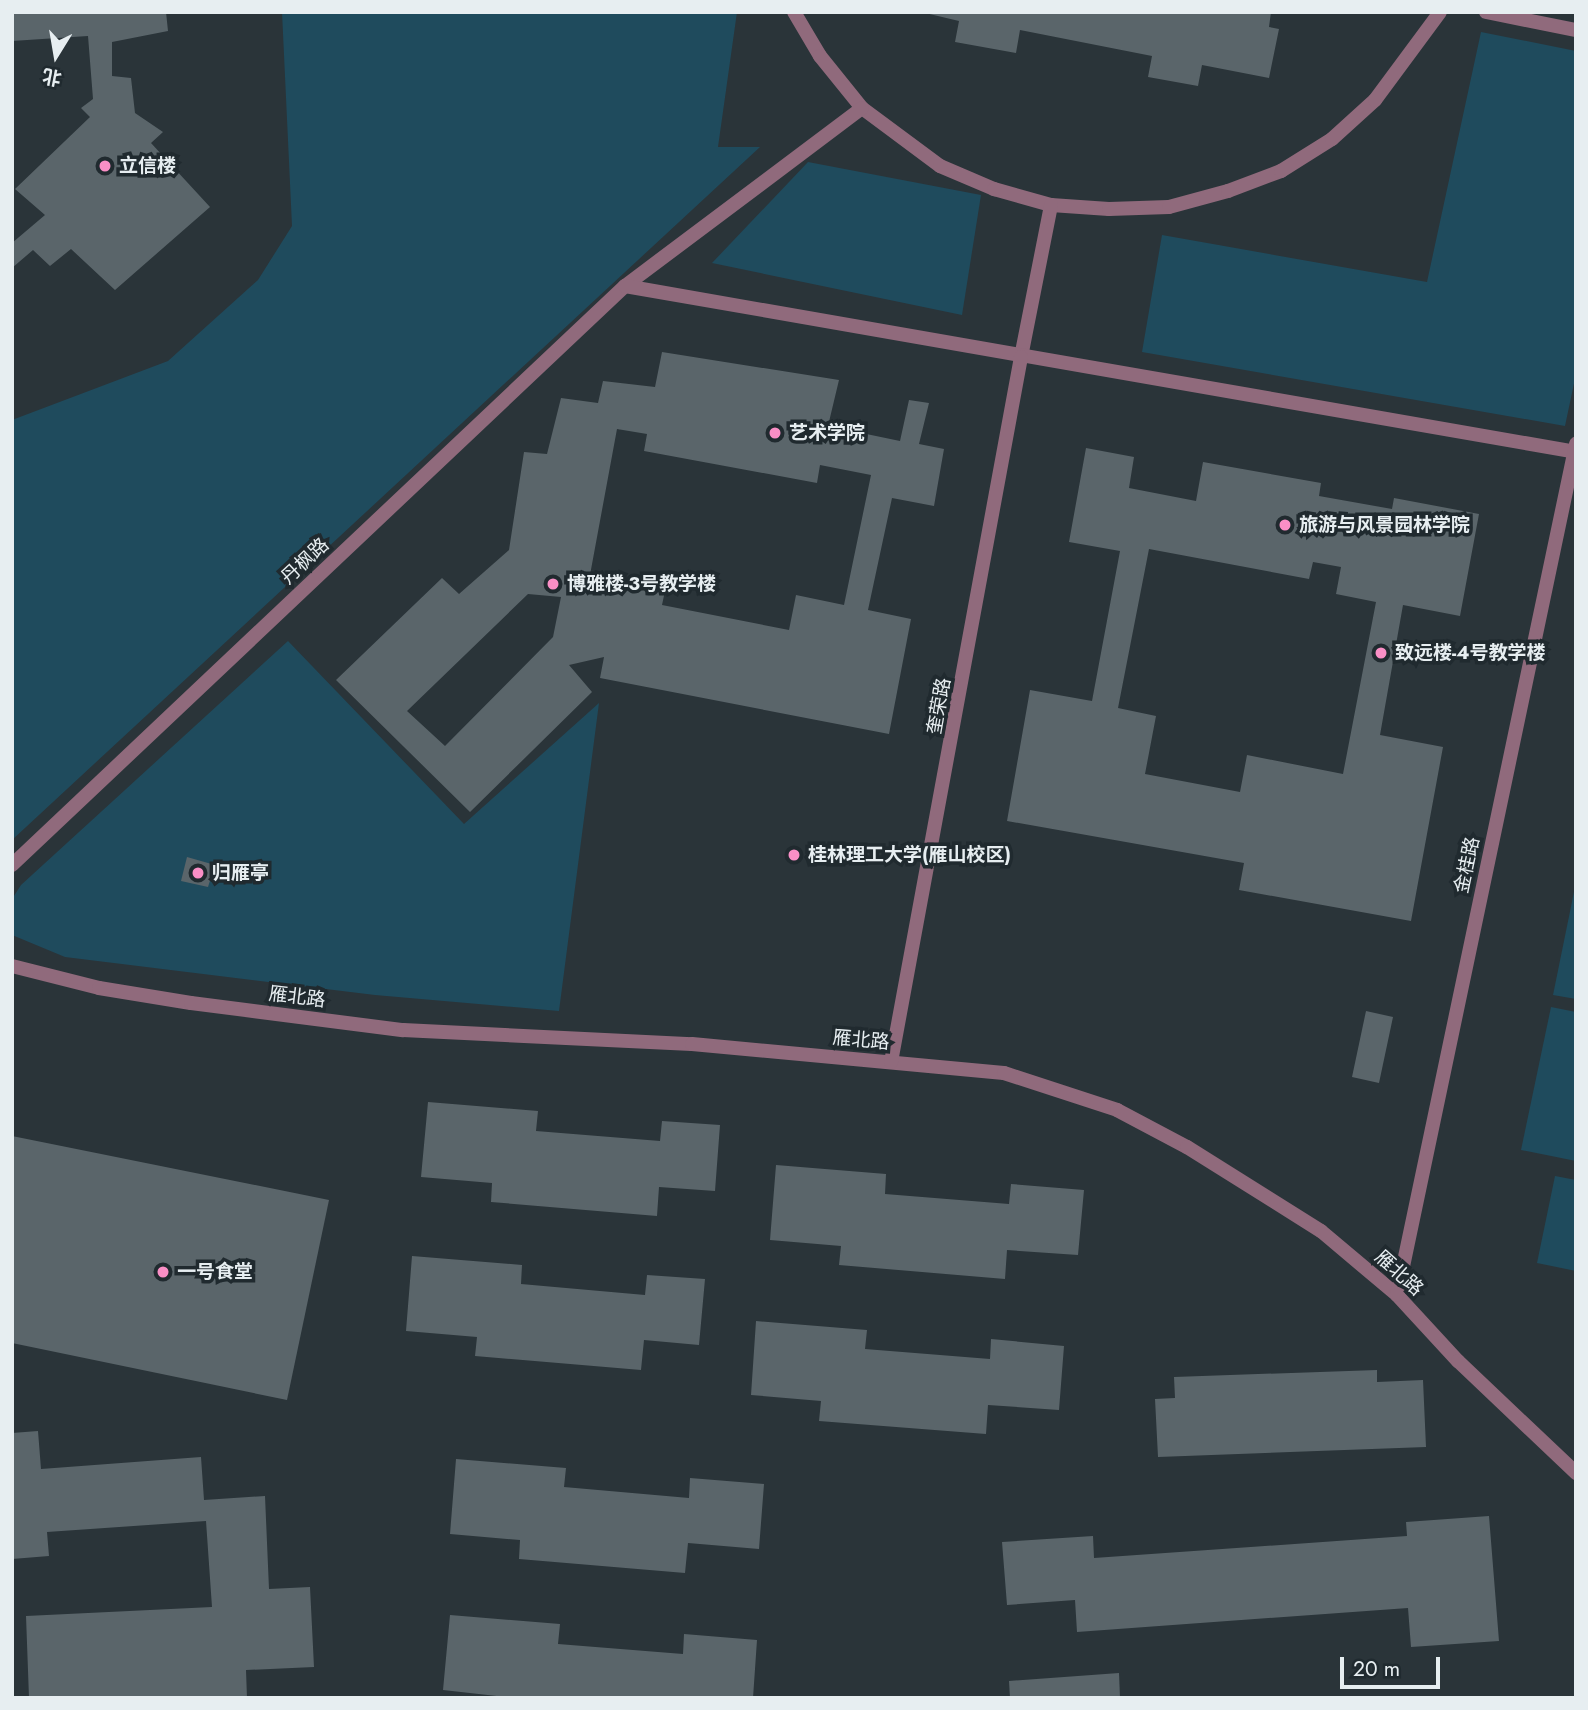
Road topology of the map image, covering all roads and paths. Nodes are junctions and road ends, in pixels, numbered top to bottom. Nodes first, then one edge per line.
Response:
1 (794, 12) edge
2 (1440, 12) edge
3 (1486, 12) edge
4 (1576, 30) edge
5 (862, 108) junction
6 (1051, 205) junction
7 (625, 286) junction
8 (1021, 357) junction
9 (1575, 449) edge
10 (12, 865) edge
11 (12, 965) edge
12 (891, 1062) junction
13 (1397, 1294) junction
14 (1576, 1473) edge

1 - 5 street
2 - 6 street
3 - 4 street
5 - 6 street
5 - 7 street, 丹枫路
6 - 8 street, 奎荣路
7 - 8 street
7 - 10 street, 丹枫路
8 - 9 street
8 - 12 street, 奎荣路
9 - 13 street, 金桂路
11 - 12 street, 雁北路
12 - 13 street, 雁北路
13 - 14 street, 雁北路

